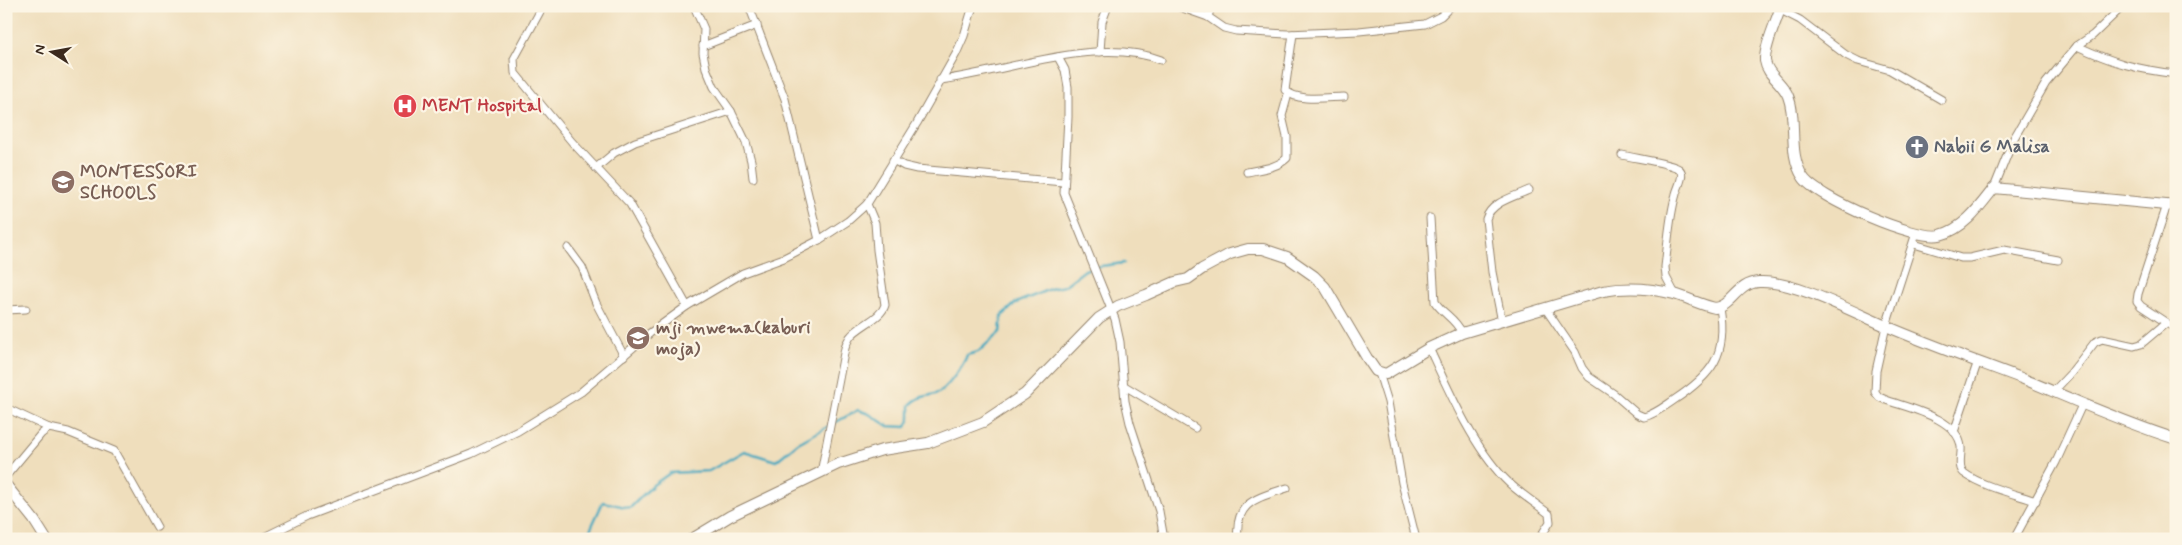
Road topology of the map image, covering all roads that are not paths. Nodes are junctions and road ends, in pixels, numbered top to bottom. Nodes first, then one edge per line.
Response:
1 (543, 6) edge
2 (694, 6) edge
3 (749, 6) edge
4 (973, 6) edge
5 (1108, 6) edge
6 (1176, 6) edge
7 (1211, 6) edge
8 (1451, 6) edge
9 (2123, 6) edge
10 (1778, 7) edge
11 (1208, 17) junction
12 (756, 25) junction
13 (1293, 34) junction
14 (702, 46) junction
15 (2077, 46) junction
16 (1100, 52) junction
17 (1058, 57) junction
18 (1161, 60) dead end
19 (2176, 74) edge
20 (940, 80) junction
21 (1288, 94) junction
22 (1344, 96) dead end
23 (1942, 100) dead end
24 (731, 111) junction
25 (1622, 155) dead end
26 (893, 160) junction
27 (596, 168) junction
28 (1247, 172) dead end
29 (753, 178) dead end
30 (1063, 182) junction
31 (1994, 188) junction
32 (1529, 190) dead end
33 (867, 204) junction
34 (2172, 205) edge
35 (1430, 218) dead end
36 (1916, 233) junction
37 (819, 240) junction
38 (1914, 244) junction
39 (568, 248) dead end
40 (2058, 260) dead end
41 (1675, 294) junction
42 (687, 306) junction
43 (1545, 308) junction
44 (1720, 308) junction
45 (26, 309) dead end
46 (1110, 309) junction
47 (6, 310) edge
48 (1502, 322) junction
49 (2166, 324) junction
50 (1886, 326) junction
51 (2176, 329) edge
52 (1462, 333) junction
53 (1429, 348) junction
54 (624, 356) junction
55 (1978, 362) junction
56 (1379, 373) junction
57 (1123, 385) junction
58 (2053, 392) junction
59 (2082, 405) junction
60 (6, 408) edge
61 (49, 428) junction
62 (1195, 428) dead end
63 (1954, 432) junction
64 (2176, 439) edge
65 (821, 473) junction
66 (6, 476) edge
67 (6, 485) edge
68 (1288, 488) dead end
69 (2036, 501) junction
70 (158, 527) dead end
71 (46, 539) edge
72 (260, 539) edge
73 (692, 539) edge
74 (1164, 539) edge
75 (1238, 539) edge
76 (1416, 539) edge
77 (1539, 539) edge
78 (2014, 539) edge

1 - 27 street
2 - 14 street
3 - 12 street
4 - 20 street
5 - 16 street
6 - 11 street
7 - 11 street
8 - 13 street
9 - 15 street
10 - 23 street
10 - 36 street
11 - 13 street
12 - 14 street
12 - 37 street
13 - 21 street
14 - 24 street
15 - 19 street
15 - 31 street
16 - 17 street
16 - 18 street
17 - 20 street
17 - 30 street
20 - 26 street
21 - 22 street
21 - 28 street
24 - 27 street
24 - 29 street
25 - 41 street
26 - 30 street
26 - 33 street
27 - 42 street
30 - 46 street
31 - 34 street
31 - 36 street
32 - 48 street
33 - 37 street
33 - 65 street
34 - 49 street
35 - 52 street
36 - 38 street
37 - 42 street
38 - 40 street
38 - 50 street
39 - 54 street
41 - 43 street
41 - 44 street
42 - 54 street
43 - 44 street
43 - 48 street
44 - 50 street
45 - 47 street
46 - 56 street
46 - 57 street
46 - 65 street
48 - 52 street
49 - 51 street
49 - 58 street
50 - 55 street
50 - 63 street
52 - 53 street
53 - 56 street
53 - 77 street
54 - 72 street
55 - 58 street
55 - 63 street
56 - 76 street
57 - 62 street
57 - 74 street
58 - 59 street
59 - 64 street
59 - 69 street
60 - 61 street
61 - 66 street
61 - 70 street
63 - 69 street
65 - 73 street
67 - 71 street
68 - 75 street
69 - 78 street

